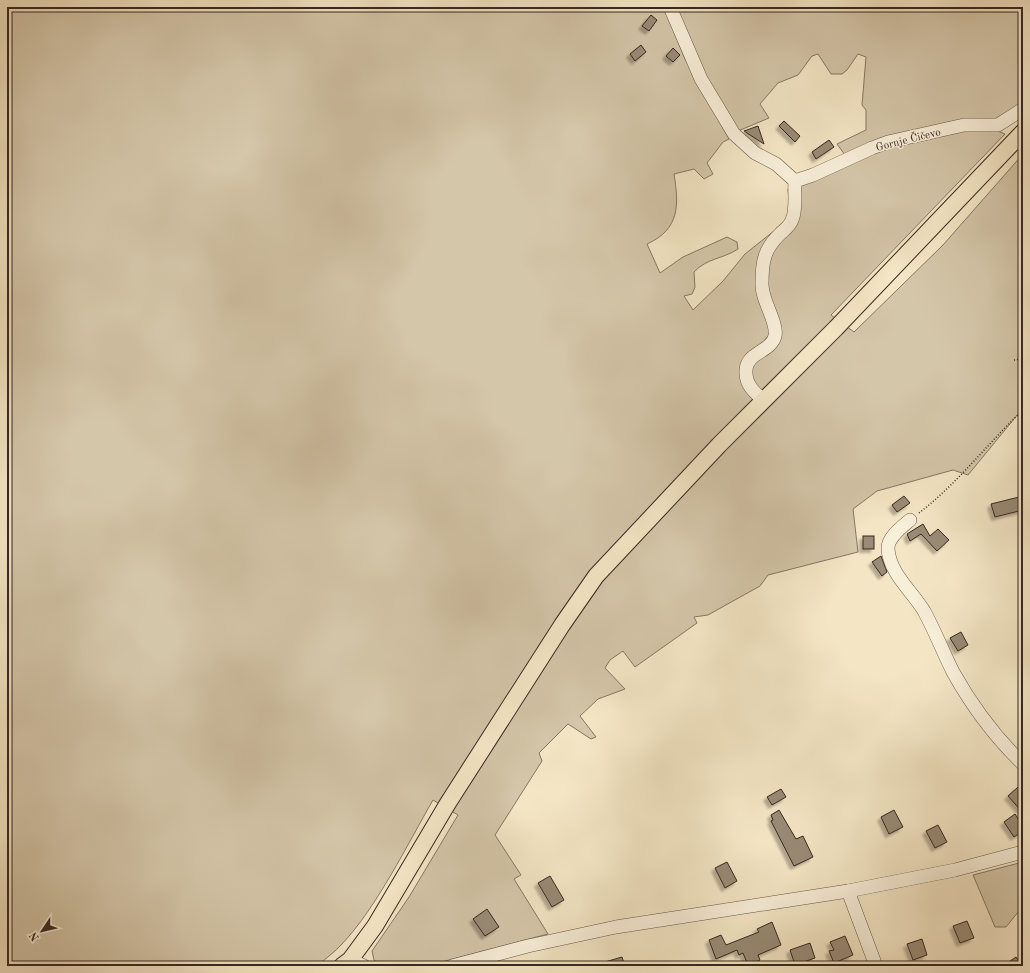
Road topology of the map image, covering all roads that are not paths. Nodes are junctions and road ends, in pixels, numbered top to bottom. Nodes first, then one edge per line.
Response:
1 (670, 7) edge
2 (1023, 109) edge
3 (1023, 132) edge
4 (795, 181) junction
5 (763, 400) junction
6 (910, 520) road end
7 (1023, 764) edge
8 (1023, 852) edge
9 (848, 891) junction
10 (352, 964) edge
11 (452, 966) edge
12 (876, 966) edge

1 - 4 street
2 - 4 street, Gornje Čičevo
3 - 5 main road
4 - 5 street
5 - 10 main road
6 - 7 street
8 - 9 street
9 - 11 street
9 - 12 street

